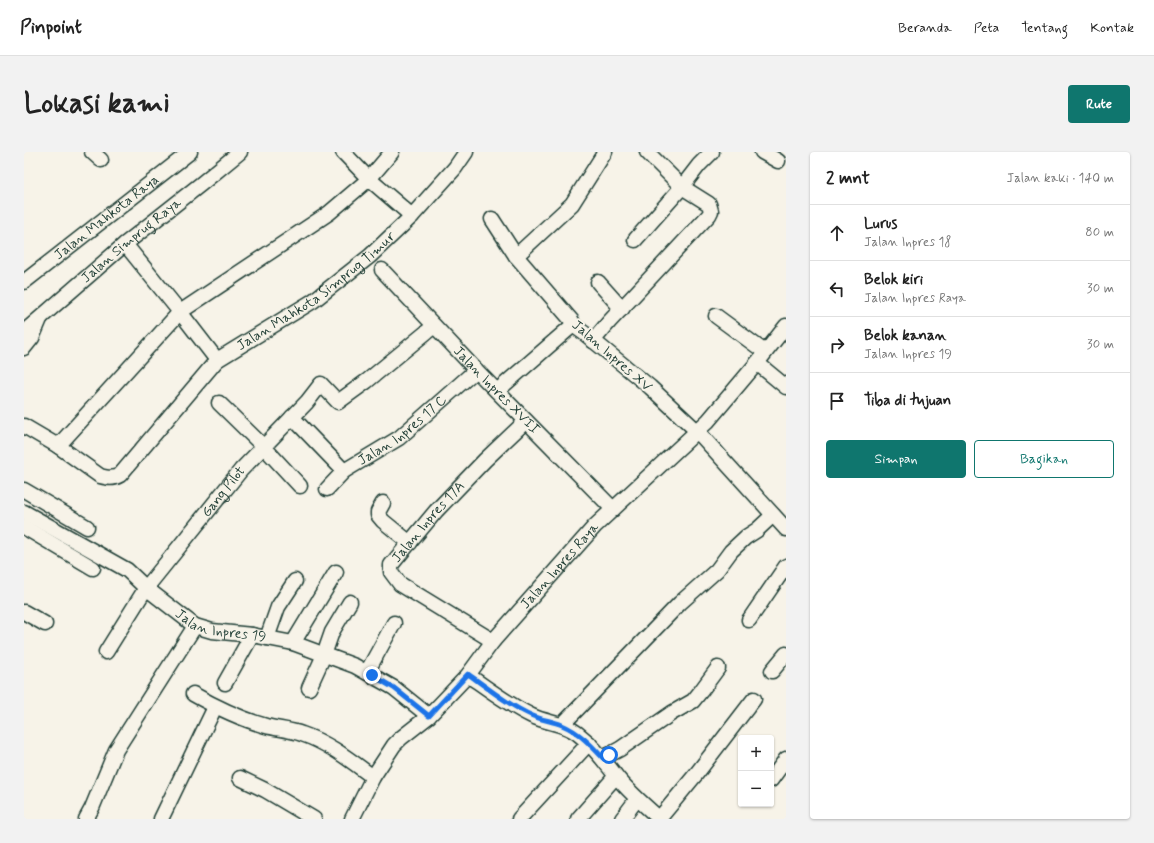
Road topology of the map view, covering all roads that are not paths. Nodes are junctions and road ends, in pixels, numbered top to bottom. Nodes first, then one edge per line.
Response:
1 (190, 152) edge
2 (240, 152) edge
3 (343, 152) edge
4 (392, 152) edge
5 (466, 152) edge
6 (605, 152) edge
7 (647, 152) edge
8 (712, 152) edge
9 (762, 152) edge
10 (778, 162) dead end
11 (368, 179) junction
12 (682, 187) junction
13 (412, 217) junction
14 (492, 219) dead end
15 (634, 240) dead end
16 (125, 244) junction
17 (516, 256) junction
18 (382, 270) dead end
19 (24, 282) edge
20 (598, 282) dead end
21 (622, 309) junction
22 (180, 312) junction
23 (716, 316) dead end
24 (41, 317) junction
25 (573, 325) junction
26 (434, 326) junction
27 (786, 326) edge
28 (24, 332) edge
29 (594, 341) junction
30 (24, 348) edge
31 (761, 357) junction
32 (217, 360) junction
33 (476, 370) junction
34 (786, 387) edge
35 (497, 391) junction
36 (219, 403) dead end
37 (292, 417) junction
38 (526, 421) junction
39 (24, 426) edge
40 (698, 432) junction
41 (58, 446) junction
42 (264, 446) junction
43 (344, 471) junction
44 (300, 486) dead end
45 (327, 489) dead end
46 (24, 490) edge
47 (383, 503) dead end
48 (612, 509) junction
49 (24, 512) edge
50 (773, 515) junction
51 (24, 527) edge
52 (87, 527) dead end
53 (786, 529) edge
54 (410, 543) junction
55 (786, 566) edge
56 (93, 568) dead end
57 (336, 572) dead end
58 (295, 581) dead end
59 (146, 588) junction
60 (350, 602) dead end
61 (24, 612) edge
62 (749, 620) dead end
63 (394, 623) dead end
64 (45, 624) dead end
65 (195, 626) junction
66 (252, 635) junction
67 (267, 638) junction
68 (493, 641) junction
69 (293, 644) junction
70 (106, 652) dead end
71 (786, 654) edge
72 (324, 655) junction
73 (718, 668) dead end
74 (772, 671) dead end
75 (367, 672) junction
76 (468, 674) junction
77 (225, 682) dead end
78 (310, 688) dead end
79 (193, 694) dead end
80 (754, 699) dead end
81 (215, 706) junction
82 (429, 716) junction
83 (562, 725) junction
84 (589, 743) junction
85 (603, 758) junction
86 (786, 759) edge
87 (616, 776) junction
88 (774, 776) edge
89 (373, 777) junction
90 (240, 778) dead end
91 (630, 809) edge
92 (86, 819) edge
93 (161, 819) edge
94 (314, 819) edge
95 (352, 819) edge
96 (519, 819) edge
97 (578, 819) edge
98 (659, 819) edge

1 - 19 street, Jalan Mahkota Raya
2 - 16 street, Jalan Simprug Raya
3 - 11 street
4 - 11 street
5 - 13 street, Jalan Mahkota Simprug Timur
6 - 17 street
7 - 12 street
8 - 12 street
9 - 10 street
11 - 13 street
11 - 22 street
12 - 15 street
12 - 21 street
13 - 32 street, Jalan Mahkota Simprug Timur
14 - 17 street, Jalan Inpres XV
16 - 22 street
16 - 24 street, Jalan Simprug Raya
17 - 25 street, Jalan Inpres XV
18 - 26 street, Jalan Inpres XVII
20 - 21 street
21 - 29 street
22 - 32 street
22 - 41 street
23 - 31 street
24 - 28 street, Jalan Simprug Raya
24 - 30 street
25 - 29 street, Jalan Inpres XV
25 - 35 street
26 - 33 street, Jalan Inpres XVII
26 - 37 street, Gang Pilot
27 - 31 street, Jalan Inpres Raya
29 - 40 street, Jalan Inpres XV
31 - 34 street
31 - 40 street, Jalan Inpres Raya
32 - 41 street, Jalan Mahkota Simprug Timur
33 - 35 street, Jalan Inpres XVII
33 - 43 street, Jalan Inpres 17 C
35 - 38 street, Jalan Inpres XVII
36 - 42 street
37 - 42 street, Gang Pilot
37 - 43 street
38 - 48 street, Jalan Inpres XVII
38 - 54 street, Jalan Inpres 17A
39 - 41 street, Jalan Mahkota Simprug Timur
40 - 48 street, Jalan Inpres Raya
40 - 50 street, Jalan Inpres XV
42 - 44 street
42 - 59 street, Gang Pilot
43 - 45 street, Jalan Inpres 17 C
46 - 52 street
47 - 54 street
48 - 68 street, Jalan Inpres Raya
49 - 59 street, Jalan Inpres 19
50 - 53 street, Jalan Inpres XV
50 - 83 street
51 - 56 street
54 - 68 street, Jalan Inpres 17A
55 - 62 street
57 - 69 street
58 - 67 street
59 - 65 street, Jalan Inpres 19
59 - 70 street, Gang Pilot
60 - 72 street
61 - 64 street
63 - 75 street
65 - 66 street, Jalan Inpres 19
65 - 92 street
66 - 67 street, Jalan Inpres 19
66 - 77 street
67 - 69 street, Jalan Inpres 19
68 - 76 street, Jalan Inpres Raya
69 - 72 street, Jalan Inpres 19
71 - 74 street
72 - 75 street, Jalan Inpres 19
72 - 78 street
73 - 85 street
75 - 82 street, Jalan Inpres 19
76 - 82 street, Jalan Inpres Raya
76 - 83 street
79 - 81 street
80 - 98 street
81 - 89 street
81 - 93 street
82 - 89 street, Jalan Inpres Raya
83 - 84 street
84 - 85 street
84 - 96 street
85 - 87 street
86 - 88 street
87 - 91 street
87 - 97 street
89 - 95 street, Jalan Inpres Raya
90 - 94 street
91 - 98 street

